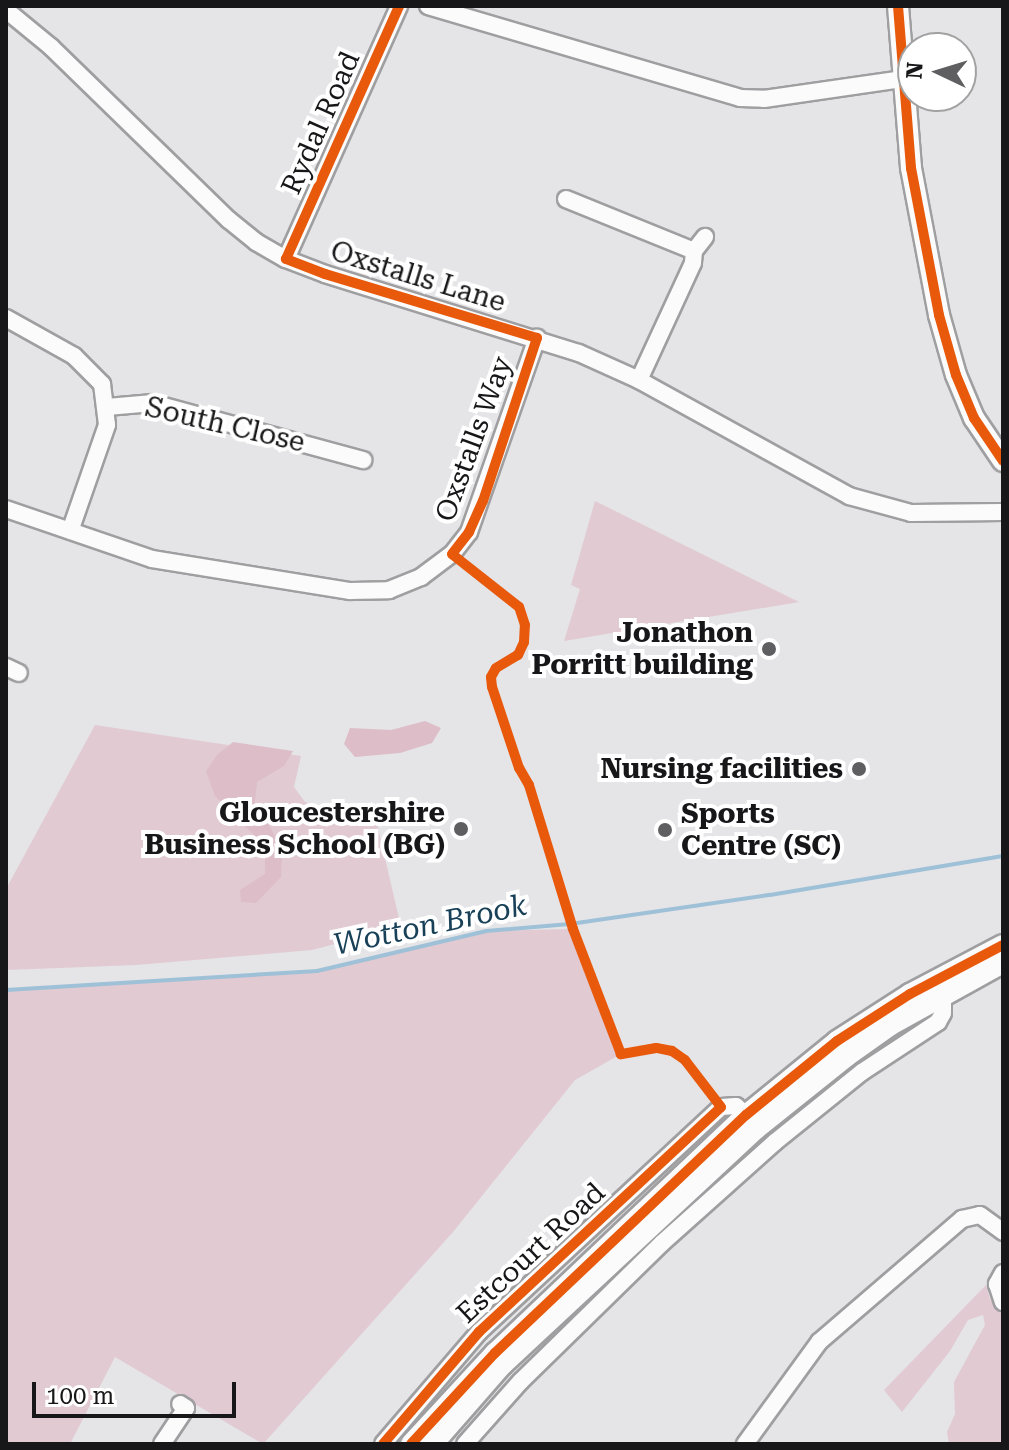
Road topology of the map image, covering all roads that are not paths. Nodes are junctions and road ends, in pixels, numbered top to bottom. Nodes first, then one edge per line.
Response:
1 (399, 6) edge
2 (428, 6) edge
3 (898, 6) edge
4 (6, 10) edge
5 (899, 32) edge
6 (897, 80) edge
7 (905, 112) edge
8 (566, 199) dead end
9 (705, 237) dead end
10 (694, 251) junction
11 (286, 259) junction
12 (6, 318) edge
13 (537, 338) junction
14 (639, 380) junction
15 (107, 407) junction
16 (363, 460) dead end
17 (1003, 461) edge
18 (6, 509) edge
19 (1003, 512) edge
20 (70, 531) junction
21 (1003, 945) edge
22 (1003, 963) edge
23 (943, 995) junction
24 (746, 1115) junction
25 (1003, 1232) edge
26 (1003, 1273) edge
27 (1003, 1302) edge
28 (186, 1408) dead end
29 (162, 1444) edge
30 (383, 1444) edge
31 (411, 1444) edge
32 (433, 1444) edge
33 (465, 1444) edge
34 (745, 1444) edge

1 - 11 street, Rydal Road
2 - 6 street
3 - 5 main road
4 - 11 street, Oxstalls Lane
7 - 17 main road
8 - 10 street
9 - 10 street
10 - 14 street
11 - 13 street, Oxstalls Lane
12 - 15 street
13 - 14 street, Oxstalls Lane
13 - 20 street, Oxstalls Way
14 - 19 street, Oxstalls Lane
15 - 16 street, South Close
15 - 20 street
18 - 20 street, Oxstalls Way
21 - 24 main road, Estcourt Road
22 - 23 main road
23 - 32 main road
23 - 33 street
24 - 30 street, Estcourt Road
24 - 31 main road, Estcourt Road
25 - 34 street
26 - 27 street
28 - 29 street

